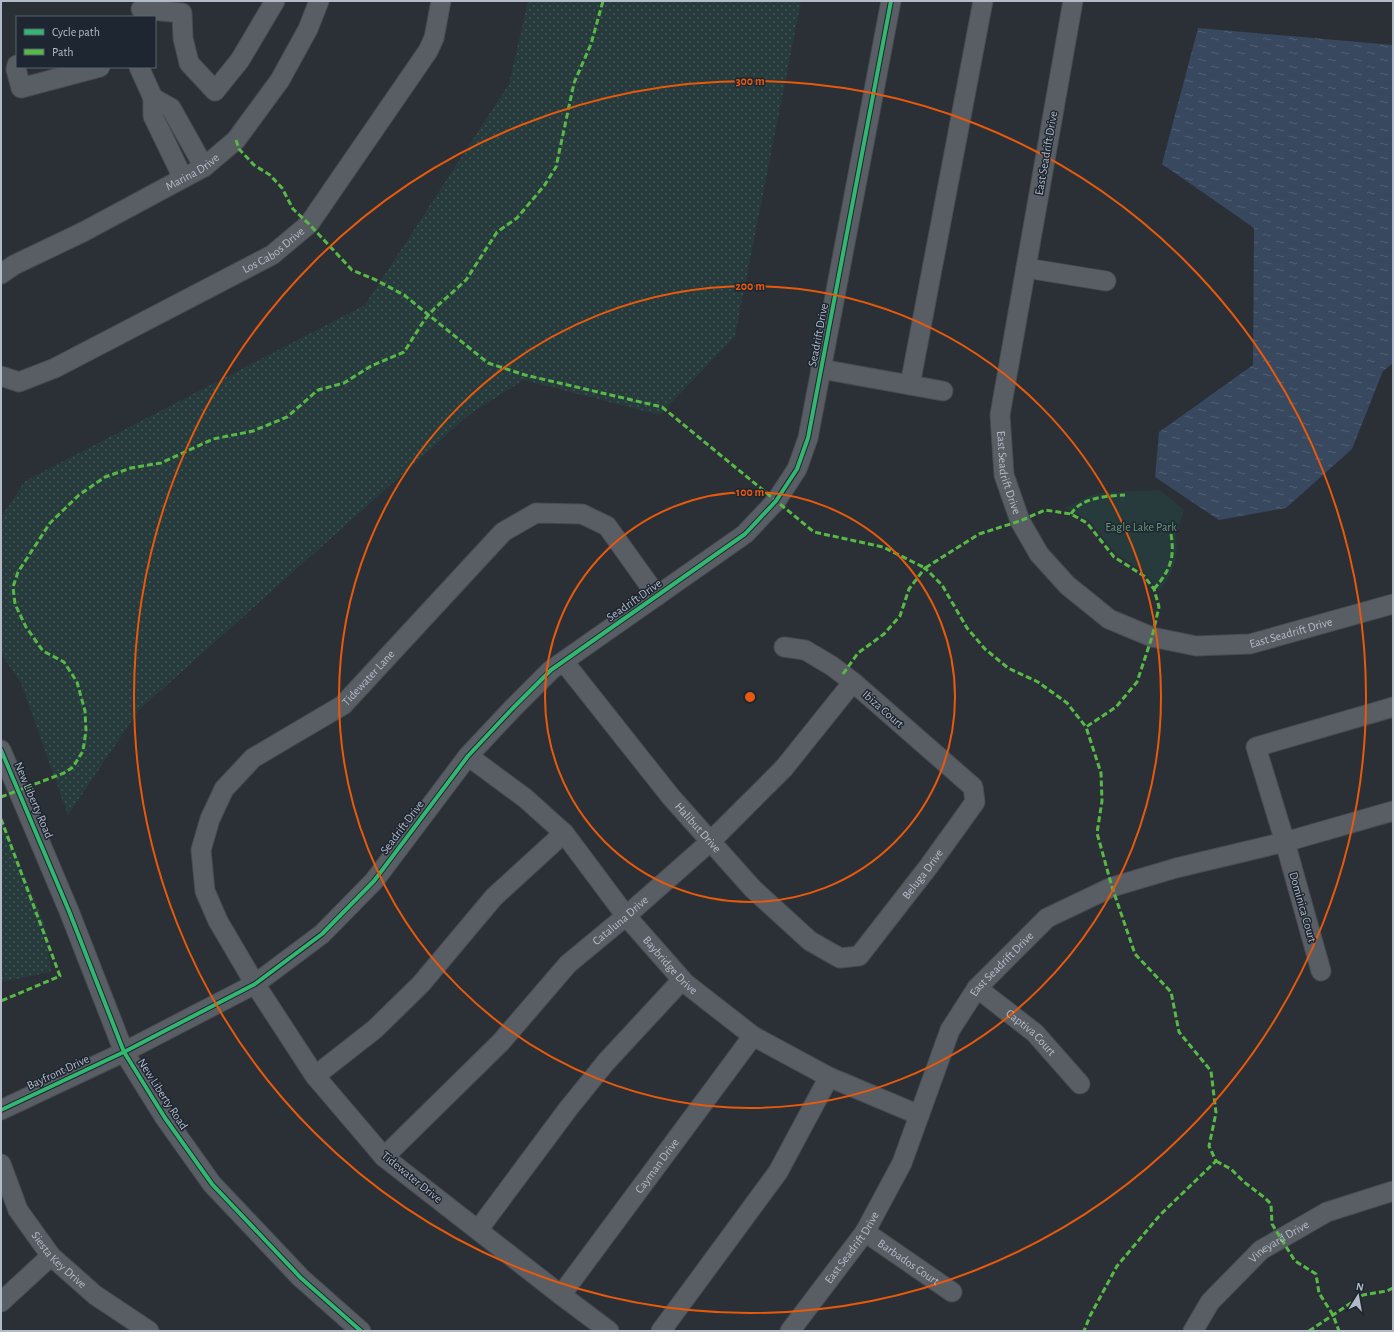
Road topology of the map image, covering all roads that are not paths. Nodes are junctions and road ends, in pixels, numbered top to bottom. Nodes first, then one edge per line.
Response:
1 (275, 1) edge
2 (319, 1) edge
3 (442, 1) edge
4 (891, 1) edge
5 (983, 1) edge
6 (1073, 1) edge
7 (182, 7) edge
8 (141, 9) edge
9 (16, 68) edge
10 (92, 68) edge
11 (139, 68) edge
12 (54, 73) edge
13 (153, 98) junction
14 (204, 167) junction
15 (182, 178) junction
16 (1026, 268) junction
17 (1, 274) edge
18 (1106, 281) dead end
19 (821, 369) junction
20 (1, 376) edge
21 (910, 385) junction
22 (943, 391) dead end
23 (657, 596) junction
24 (1393, 604) edge
25 (784, 647) dead end
26 (564, 662) junction
27 (853, 682) junction
28 (1393, 707) edge
29 (1, 750) edge
30 (468, 756) junction
31 (974, 787) joint
32 (1393, 811) edge
33 (564, 833) junction
34 (711, 841) junction
35 (1285, 842) junction
36 (626, 916) junction
37 (859, 956) joint
38 (1321, 971) dead end
39 (682, 980) junction
40 (255, 984) junction
41 (977, 988) junction
42 (753, 1036) junction
43 (124, 1052) junction
44 (315, 1076) junction
45 (829, 1076) junction
46 (1080, 1084) dead end
47 (1, 1110) edge
48 (919, 1115) junction
49 (384, 1157) junction
50 (1, 1164) edge
51 (1393, 1191) edge
52 (478, 1230) junction
53 (865, 1232) junction
54 (51, 1256) junction
55 (952, 1292) dead end
56 (561, 1296) junction
57 (1, 1302) edge
58 (149, 1331) edge
59 (361, 1331) edge
60 (609, 1331) edge
61 (661, 1331) edge
62 (790, 1331) edge
63 (1193, 1331) edge

1 - 7 street
2 - 14 street, Marina Drive
3 - 20 street, Los Cabos Drive
4 - 19 street, Seadrift Drive
5 - 21 street
6 - 16 street, East Seadrift Drive
7 - 8 street
9 - 12 street
10 - 12 street
11 - 13 street
13 - 14 street
13 - 15 street
14 - 15 street, Marina Drive
15 - 17 street, Marina Drive
16 - 18 street
16 - 24 street, East Seadrift Drive
19 - 21 street
19 - 23 street, Seadrift Drive
21 - 22 street
23 - 26 street, Seadrift Drive
23 - 40 street, Tidewater Lane
25 - 27 street, Ibiza Court
26 - 30 street, Seadrift Drive
26 - 34 street, Halibut Drive
27 - 31 street, Ibiza Court
27 - 34 street, Cataluna Drive
28 - 35 street, Dominica Court
29 - 43 street, New Liberty Road
30 - 33 street, Baybridge Drive
30 - 40 street, Seadrift Drive
31 - 37 street, Beluga Drive
32 - 35 street, East Seadrift Drive
33 - 36 street, Baybridge Drive
33 - 44 street
34 - 36 street, Cataluna Drive
34 - 37 street, Halibut Drive
35 - 38 street, Dominica Court
35 - 41 street, East Seadrift Drive
36 - 39 street, Baybridge Drive
36 - 49 street, Cataluna Drive
39 - 42 street, Baybridge Drive
39 - 52 street
40 - 43 street, Seadrift Drive
40 - 44 street, Tidewater Drive
41 - 46 street, Captiva Court
41 - 48 street, East Seadrift Drive
42 - 45 street, Baybridge Drive
42 - 56 street, Cayman Drive
43 - 47 street, Bayfront Drive
43 - 59 street, New Liberty Road
44 - 49 street, Tidewater Drive
45 - 48 street, Baybridge Drive
45 - 61 street
48 - 53 street, East Seadrift Drive
49 - 52 street, Tidewater Drive
50 - 54 street, Siesta Key Drive
51 - 63 street, Vineyard Drive
52 - 56 street, Tidewater Drive
53 - 55 street, Barbados Court
53 - 62 street, East Seadrift Drive
54 - 57 street
54 - 58 street, Siesta Key Drive
56 - 60 street, Tidewater Drive

